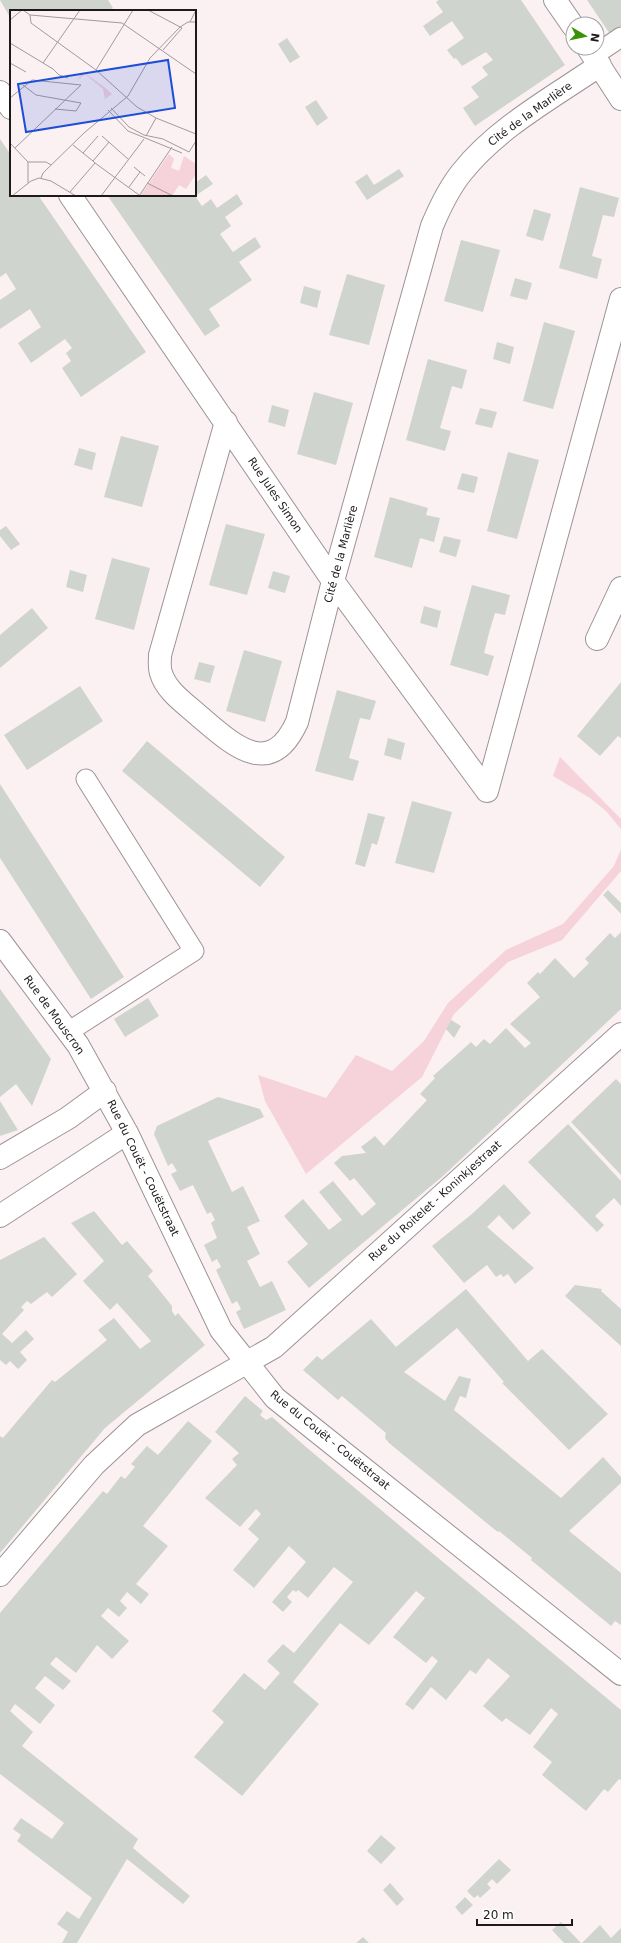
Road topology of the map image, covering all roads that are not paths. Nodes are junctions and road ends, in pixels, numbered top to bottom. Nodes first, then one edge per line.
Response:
1 (555, 0) edge
2 (566, 16) edge
3 (621, 37) edge
4 (605, 48) edge
5 (594, 56) edge
6 (0, 92) edge
7 (621, 99) edge
8 (10, 107) edge
9 (71, 196) edge
10 (621, 299) edge
11 (226, 422) junction
12 (333, 581) junction
13 (621, 588) edge
14 (597, 639) dead end
15 (86, 779) dead end
16 (0, 940) edge
17 (68, 1032) junction
18 (621, 1034) edge
19 (105, 1091) junction
20 (127, 1133) junction
21 (0, 1158) edge
22 (0, 1216) edge
23 (246, 1364) junction
24 (0, 1575) edge
25 (621, 1674) edge

1 - 2 street
3 - 4 lane
5 - 7 street
5 - 12 street, Cité de la Marlière
6 - 8 street
9 - 11 street, Rue Jules Simon
10 - 12 street, Rue Jules Simon
11 - 12 street, Rue Jules Simon
11 - 12 street, Cité de la Marlière
13 - 14 street
15 - 17 lane
16 - 17 street, Rue de Mouscron
17 - 19 street, Rue de Mouscron
18 - 23 street, Rue du Roitelet - Koninkjestraat
19 - 20 street, Rue du Couët - Couëtstraat
19 - 21 street
20 - 22 street
20 - 23 street, Rue du Couët - Couëtstraat
23 - 24 street, Rue du Roitelet - Koninkjestraat
23 - 25 street, Rue du Couët - Couëtstraat

